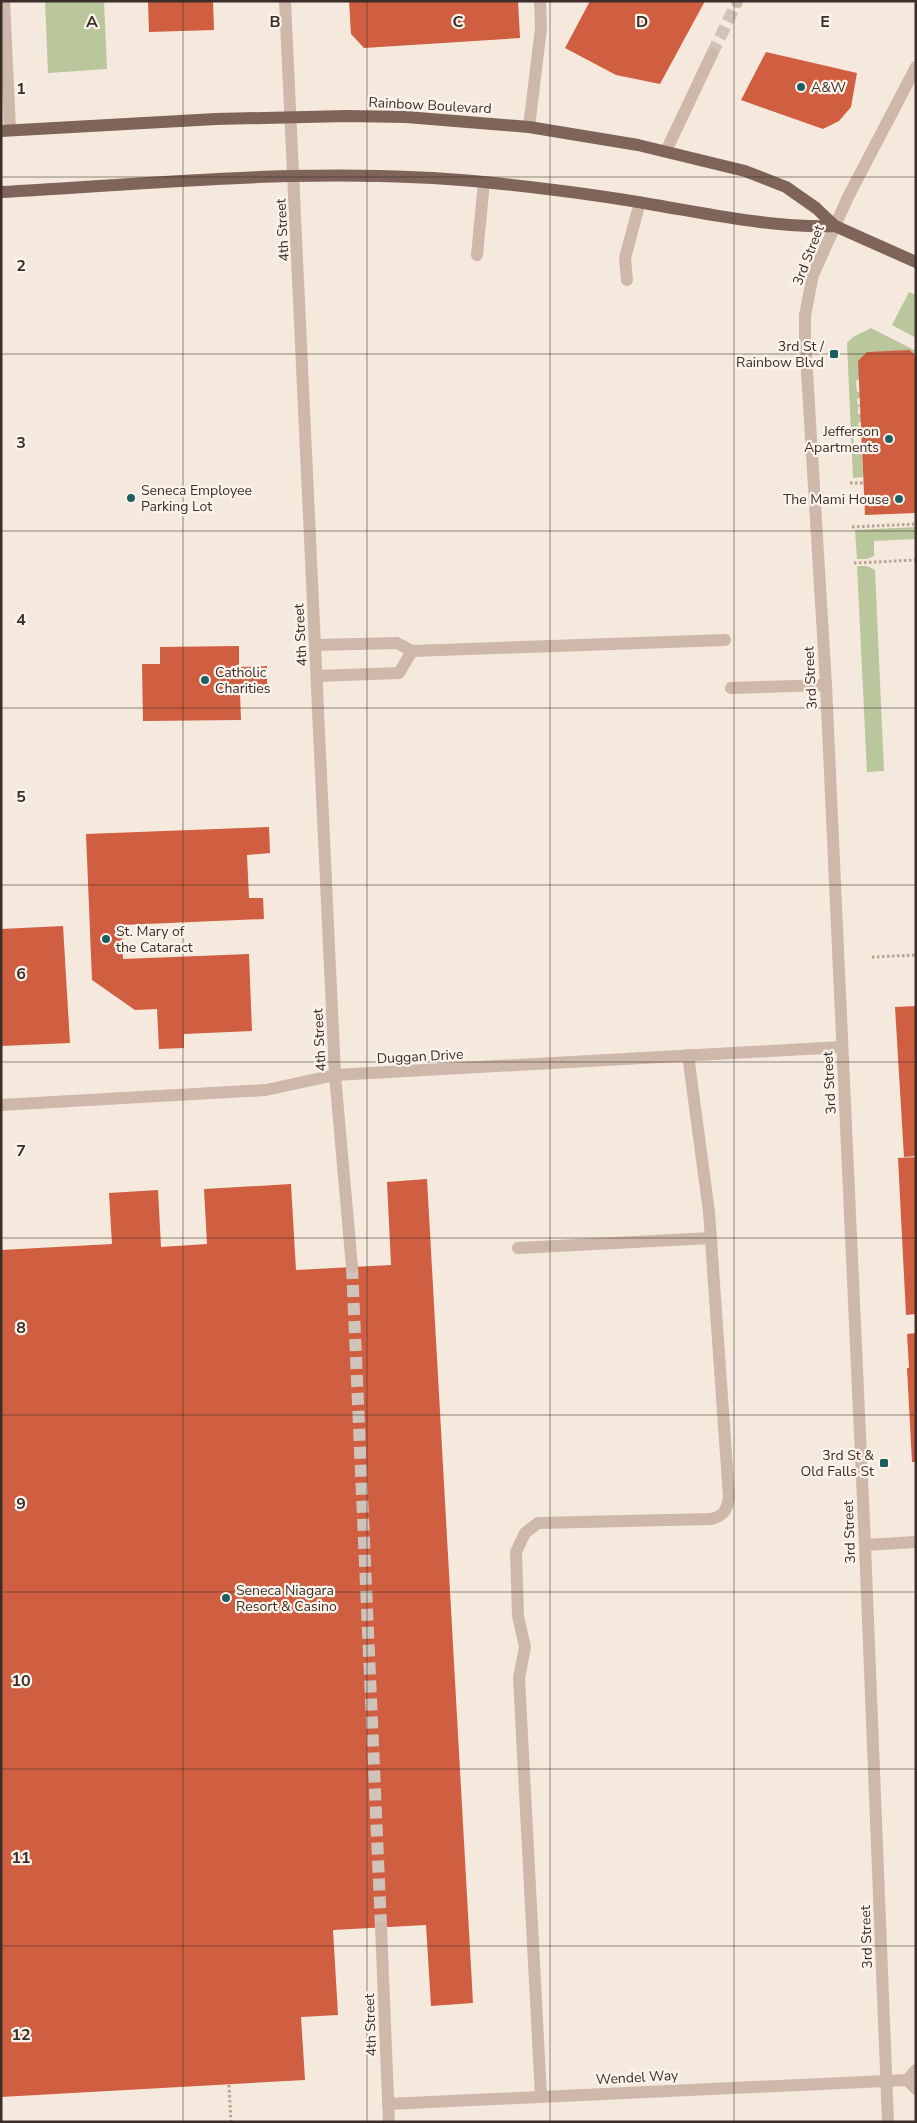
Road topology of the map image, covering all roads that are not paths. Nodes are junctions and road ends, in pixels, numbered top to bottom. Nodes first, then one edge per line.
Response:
1 (4, 1) edge
2 (285, 1) edge
3 (540, 1) edge
4 (712, 54) tunnel mouth
5 (916, 67) edge
6 (292, 117) junction
7 (529, 127) junction
8 (6, 131) edge
9 (666, 151) junction
10 (294, 177) junction
11 (484, 182) junction
12 (1, 192) edge
13 (640, 202) junction
14 (835, 226) junction
15 (477, 255) dead end
16 (916, 262) edge
17 (627, 280) dead end
18 (725, 640) dead end
19 (316, 645) junction
20 (412, 651) junction
21 (317, 676) junction
22 (826, 685) junction
23 (731, 688) dead end
24 (842, 1047) junction
25 (688, 1055) junction
26 (335, 1075) junction
27 (1, 1105) edge
28 (710, 1238) junction
29 (518, 1248) dead end
30 (352, 1267) tunnel mouth
31 (916, 1542) edge
32 (865, 1545) junction
33 (381, 1928) tunnel mouth
34 (916, 2070) edge
35 (886, 2081) junction
36 (911, 2085) edge
37 (541, 2096) junction
38 (388, 2104) junction
39 (389, 2122) edge
40 (888, 2122) edge

1 - 8 street
2 - 6 street, 4th Street
3 - 7 street
4 - 9 street
5 - 14 street, 3rd Street
6 - 7 main road, Rainbow Boulevard
6 - 8 main road, Rainbow Boulevard
6 - 10 street, 4th Street
7 - 9 main road, Rainbow Boulevard
9 - 14 main road, Rainbow Boulevard
10 - 11 main road, Rainbow Boulevard
10 - 12 main road, Rainbow Boulevard
10 - 19 street, 4th Street
11 - 13 main road, Rainbow Boulevard
11 - 15 street
13 - 14 main road, Rainbow Boulevard
13 - 17 street
14 - 16 main road, Rainbow Boulevard
14 - 22 street, 3rd Street
18 - 20 street
19 - 20 street
19 - 21 street, 4th Street
20 - 21 street
21 - 26 street, 4th Street
22 - 23 street
22 - 24 street, 3rd Street
24 - 25 street, Duggan Drive
24 - 32 street, 3rd Street
25 - 26 street, Duggan Drive
25 - 28 street
26 - 27 street, Duggan Drive
26 - 30 street, 4th Street
28 - 29 street
28 - 37 street
31 - 32 street
32 - 35 street, 3rd Street
33 - 38 street, 4th Street
34 - 36 street
35 - 36 street, Wendel Way
35 - 37 street, Wendel Way
35 - 40 street, 3rd Street
37 - 38 street, Wendel Way
38 - 39 street, 4th Street

